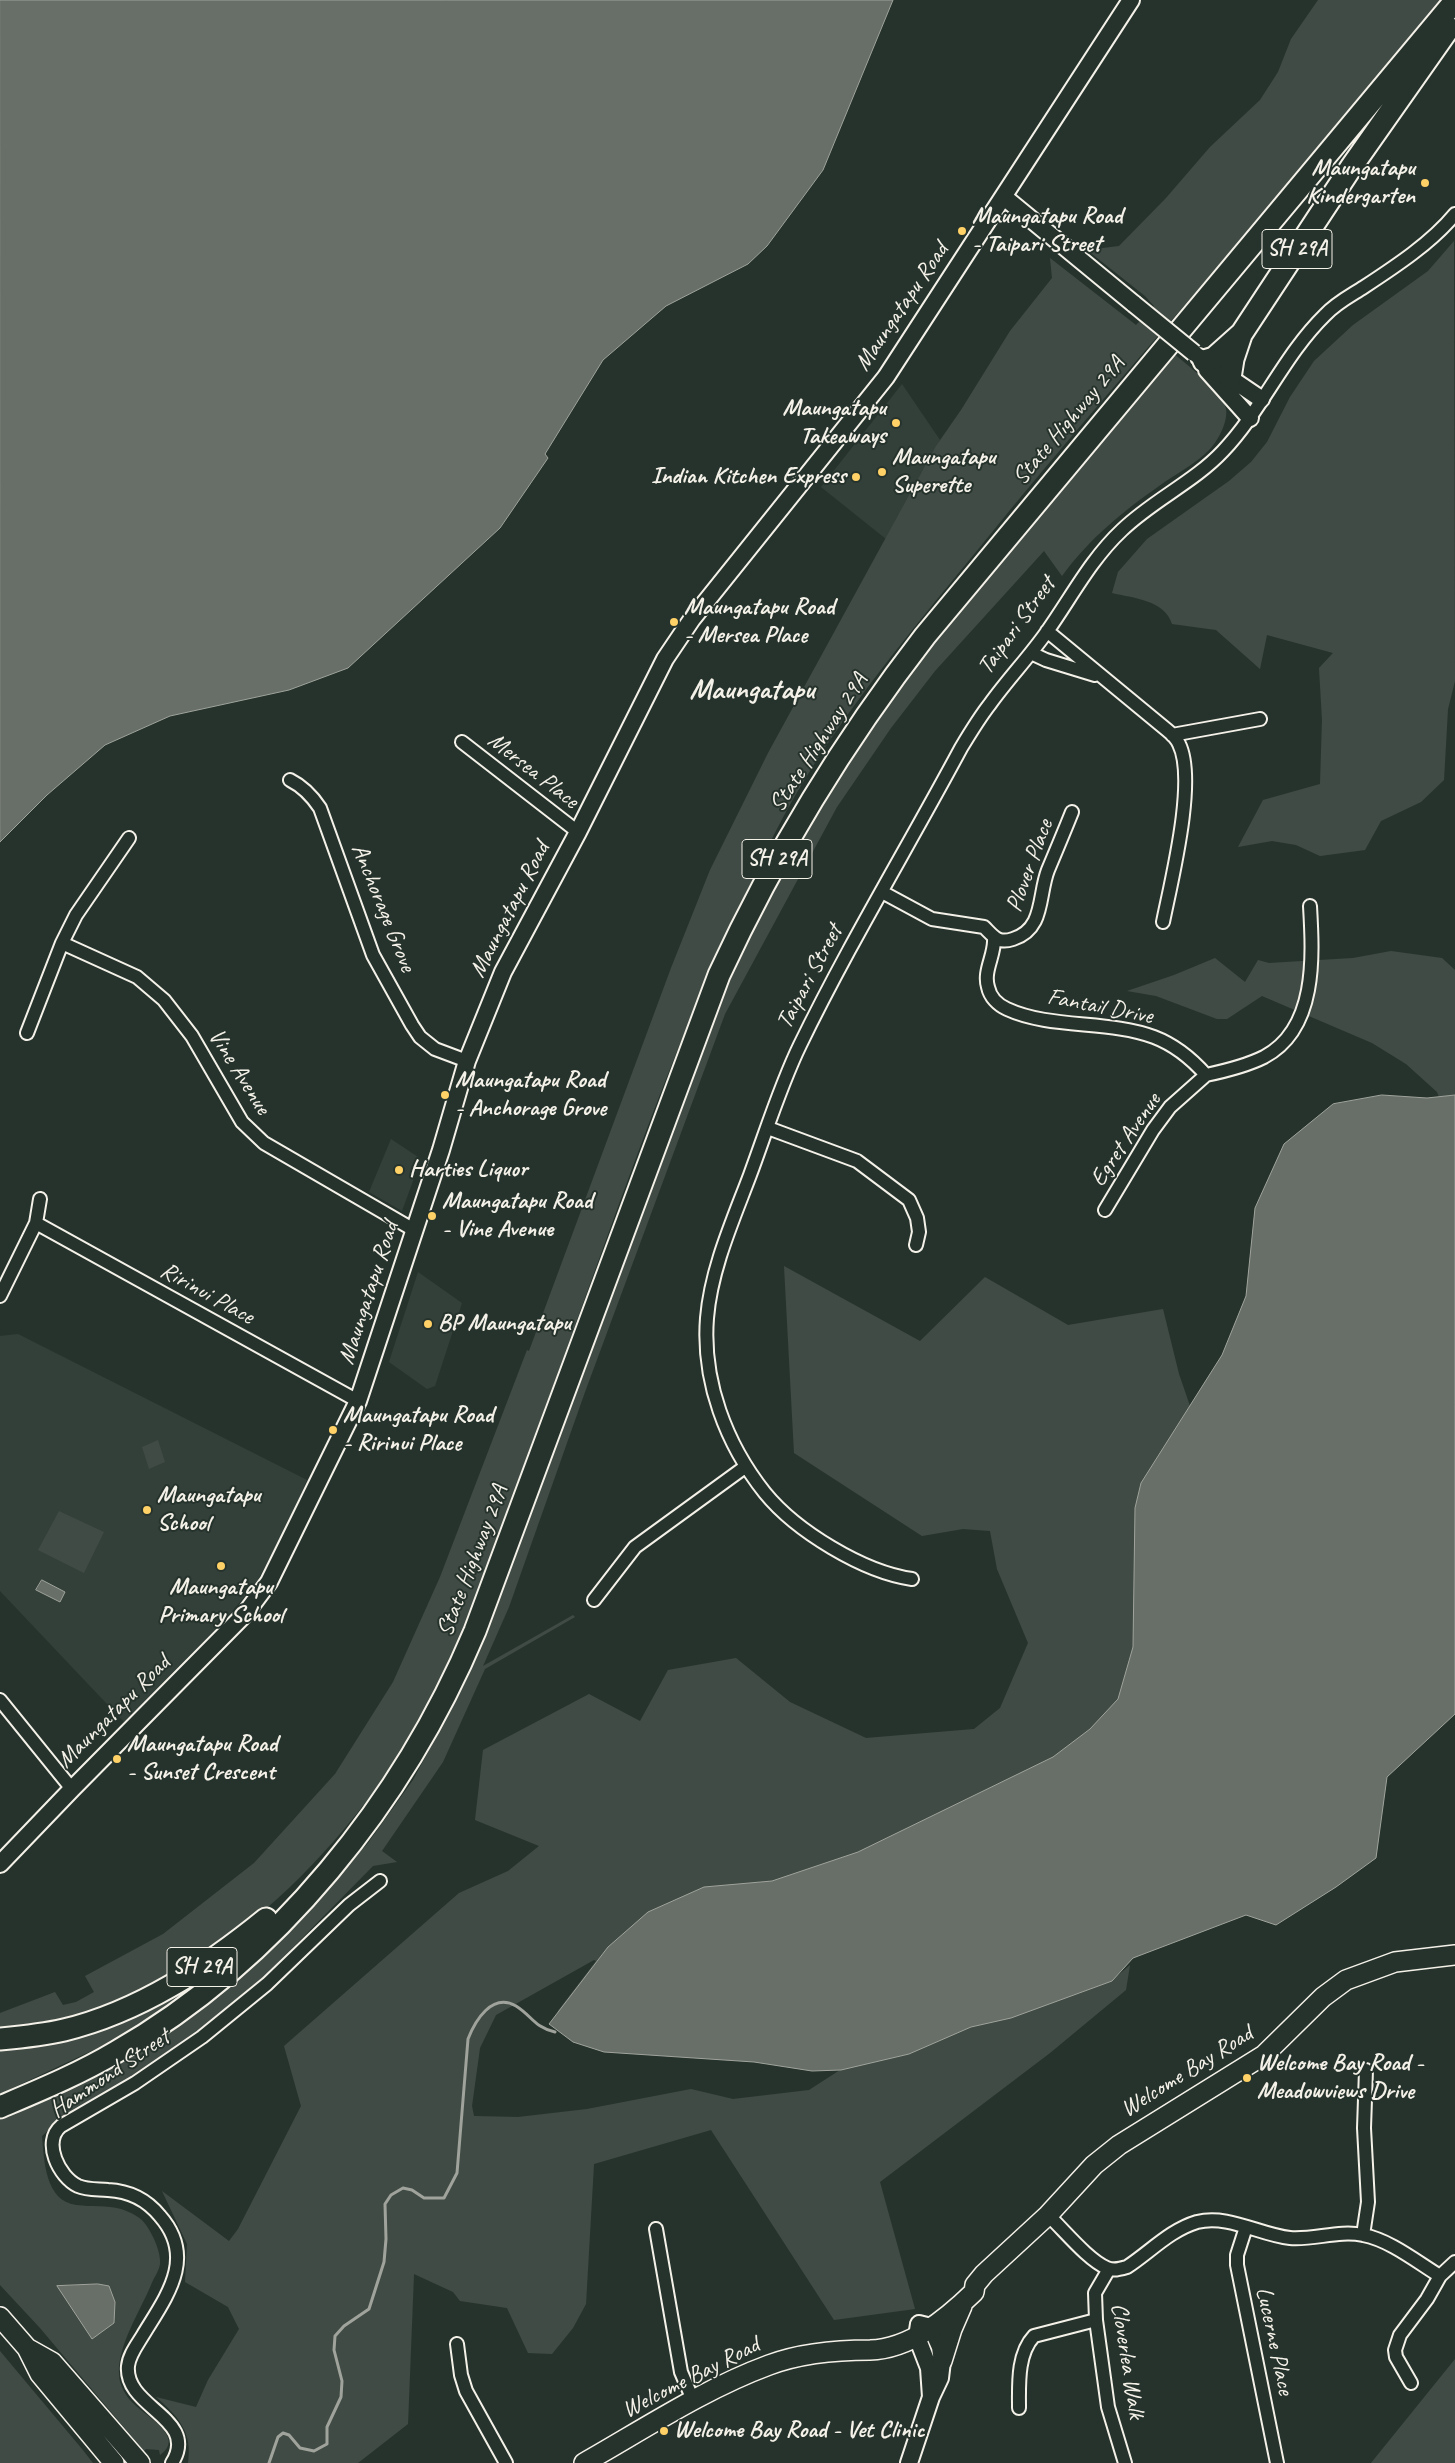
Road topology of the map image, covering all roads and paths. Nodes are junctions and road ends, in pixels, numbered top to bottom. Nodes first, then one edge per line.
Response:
1 (1131, 0) edge
2 (1455, 1) edge
3 (1455, 20) edge
4 (1004, 197) junction
5 (1455, 214) edge
6 (1242, 333) junction
7 (1199, 357) junction
8 (1230, 378) junction
9 (1261, 399) junction
10 (1250, 418) junction
11 (1047, 631) junction
12 (1032, 653) junction
13 (1102, 677) junction
14 (1260, 719) dead end
15 (1172, 735) junction
16 (462, 742) dead end
17 (290, 780) dead end
18 (1072, 812) dead end
19 (578, 832) junction
20 (129, 838) dead end
21 (882, 892) junction
22 (1310, 906) dead end
23 (1163, 922) dead end
24 (994, 939) junction
25 (62, 943) junction
26 (27, 1034) dead end
27 (467, 1061) junction
28 (1206, 1075) junction
29 (768, 1128) junction
30 (40, 1199) dead end
31 (1105, 1210) dead end
32 (36, 1224) junction
33 (414, 1230) junction
34 (916, 1245) dead end
35 (0, 1296) edge
36 (358, 1401) junction
37 (745, 1467) junction
38 (912, 1580) dead end
39 (594, 1600) dead end
40 (0, 1700) edge
41 (72, 1789) junction
42 (338, 1857) junction
43 (0, 1864) edge
44 (380, 1881) dead end
45 (1455, 1955) edge
46 (0, 2039) edge
47 (1366, 2070) dead end
48 (0, 2106) edge
49 (1048, 2214) junction
50 (1246, 2228) junction
51 (656, 2229) dead end
52 (1363, 2235) junction
53 (1455, 2262) edge
54 (1109, 2269) junction
55 (1440, 2276) junction
56 (975, 2285) junction
57 (963, 2303) junction
58 (0, 2317) edge
59 (1096, 2320) junction
60 (922, 2329) junction
61 (457, 2344) dead end
62 (27, 2348) junction
63 (942, 2361) junction
64 (1411, 2383) dead end
65 (930, 2397) junction
66 (693, 2400) junction
67 (1020, 2408) dead end
68 (114, 2463) edge
69 (140, 2463) edge
70 (172, 2463) edge
71 (506, 2463) edge
72 (584, 2463) edge
73 (909, 2463) edge
74 (1125, 2463) edge
75 (1277, 2463) edge

1 - 4 street, Maungatapu Road
2 - 42 highway, State Highway 29A / SH 29A
3 - 6 highway, SH 29A
4 - 7 street, bridge
4 - 19 street, Maungatapu Road
5 - 9 street, Taipari Street
6 - 7 highway, SH 29A
6 - 8 highway, SH 29A
7 - 8 street
7 - 10 street
8 - 9 street
9 - 10 street, Taipari Street
10 - 11 street, Taipari Street
11 - 12 street, Taipari Street
11 - 13 street
12 - 13 street
12 - 21 street, Taipari Street
13 - 15 street
14 - 15 street
15 - 23 street
16 - 19 street, Mersea Place
17 - 27 street, Anchorage Grove
18 - 24 street, Plover Place
19 - 27 street, Maungatapu Road
20 - 25 street
21 - 24 street
21 - 29 street, Taipari Street
22 - 28 street
24 - 28 street, Fantail Drive
25 - 26 street
25 - 33 street, Vine Avenue
27 - 33 street, Maungatapu Road
28 - 31 street, Egret Avenue
29 - 34 street
29 - 37 street, Taipari Street
30 - 32 street
32 - 35 street
32 - 36 street, Ririnui Place
33 - 36 street, Maungatapu Road
36 - 41 street, Maungatapu Road
37 - 38 street, Taipari Street
37 - 39 street
40 - 41 street
41 - 43 street, Maungatapu Road
42 - 46 highway, State Highway 29A / SH 29A
42 - 48 highway, State Highway 29A / SH 29A
44 - 70 street, Hammond Street
45 - 49 main road, Welcome Bay Road
47 - 52 street
49 - 54 street
49 - 56 main road, Welcome Bay Road
50 - 52 street
50 - 54 street
50 - 75 street, Lucerne Place
51 - 66 street
52 - 55 street
53 - 55 street
54 - 59 street, Cloverlea Walk
55 - 64 street
56 - 57 main road, Welcome Bay Road
56 - 60 main road, Welcome Bay Road
57 - 60 main road, Welcome Bay Road
57 - 63 main road
58 - 62 main road
59 - 67 street
59 - 74 street, Cloverlea Walk
60 - 63 street
60 - 65 street
60 - 66 main road, Welcome Bay Road
61 - 71 street
62 - 68 main road
62 - 69 main road
63 - 65 street
65 - 73 street
66 - 72 main road, Welcome Bay Road

